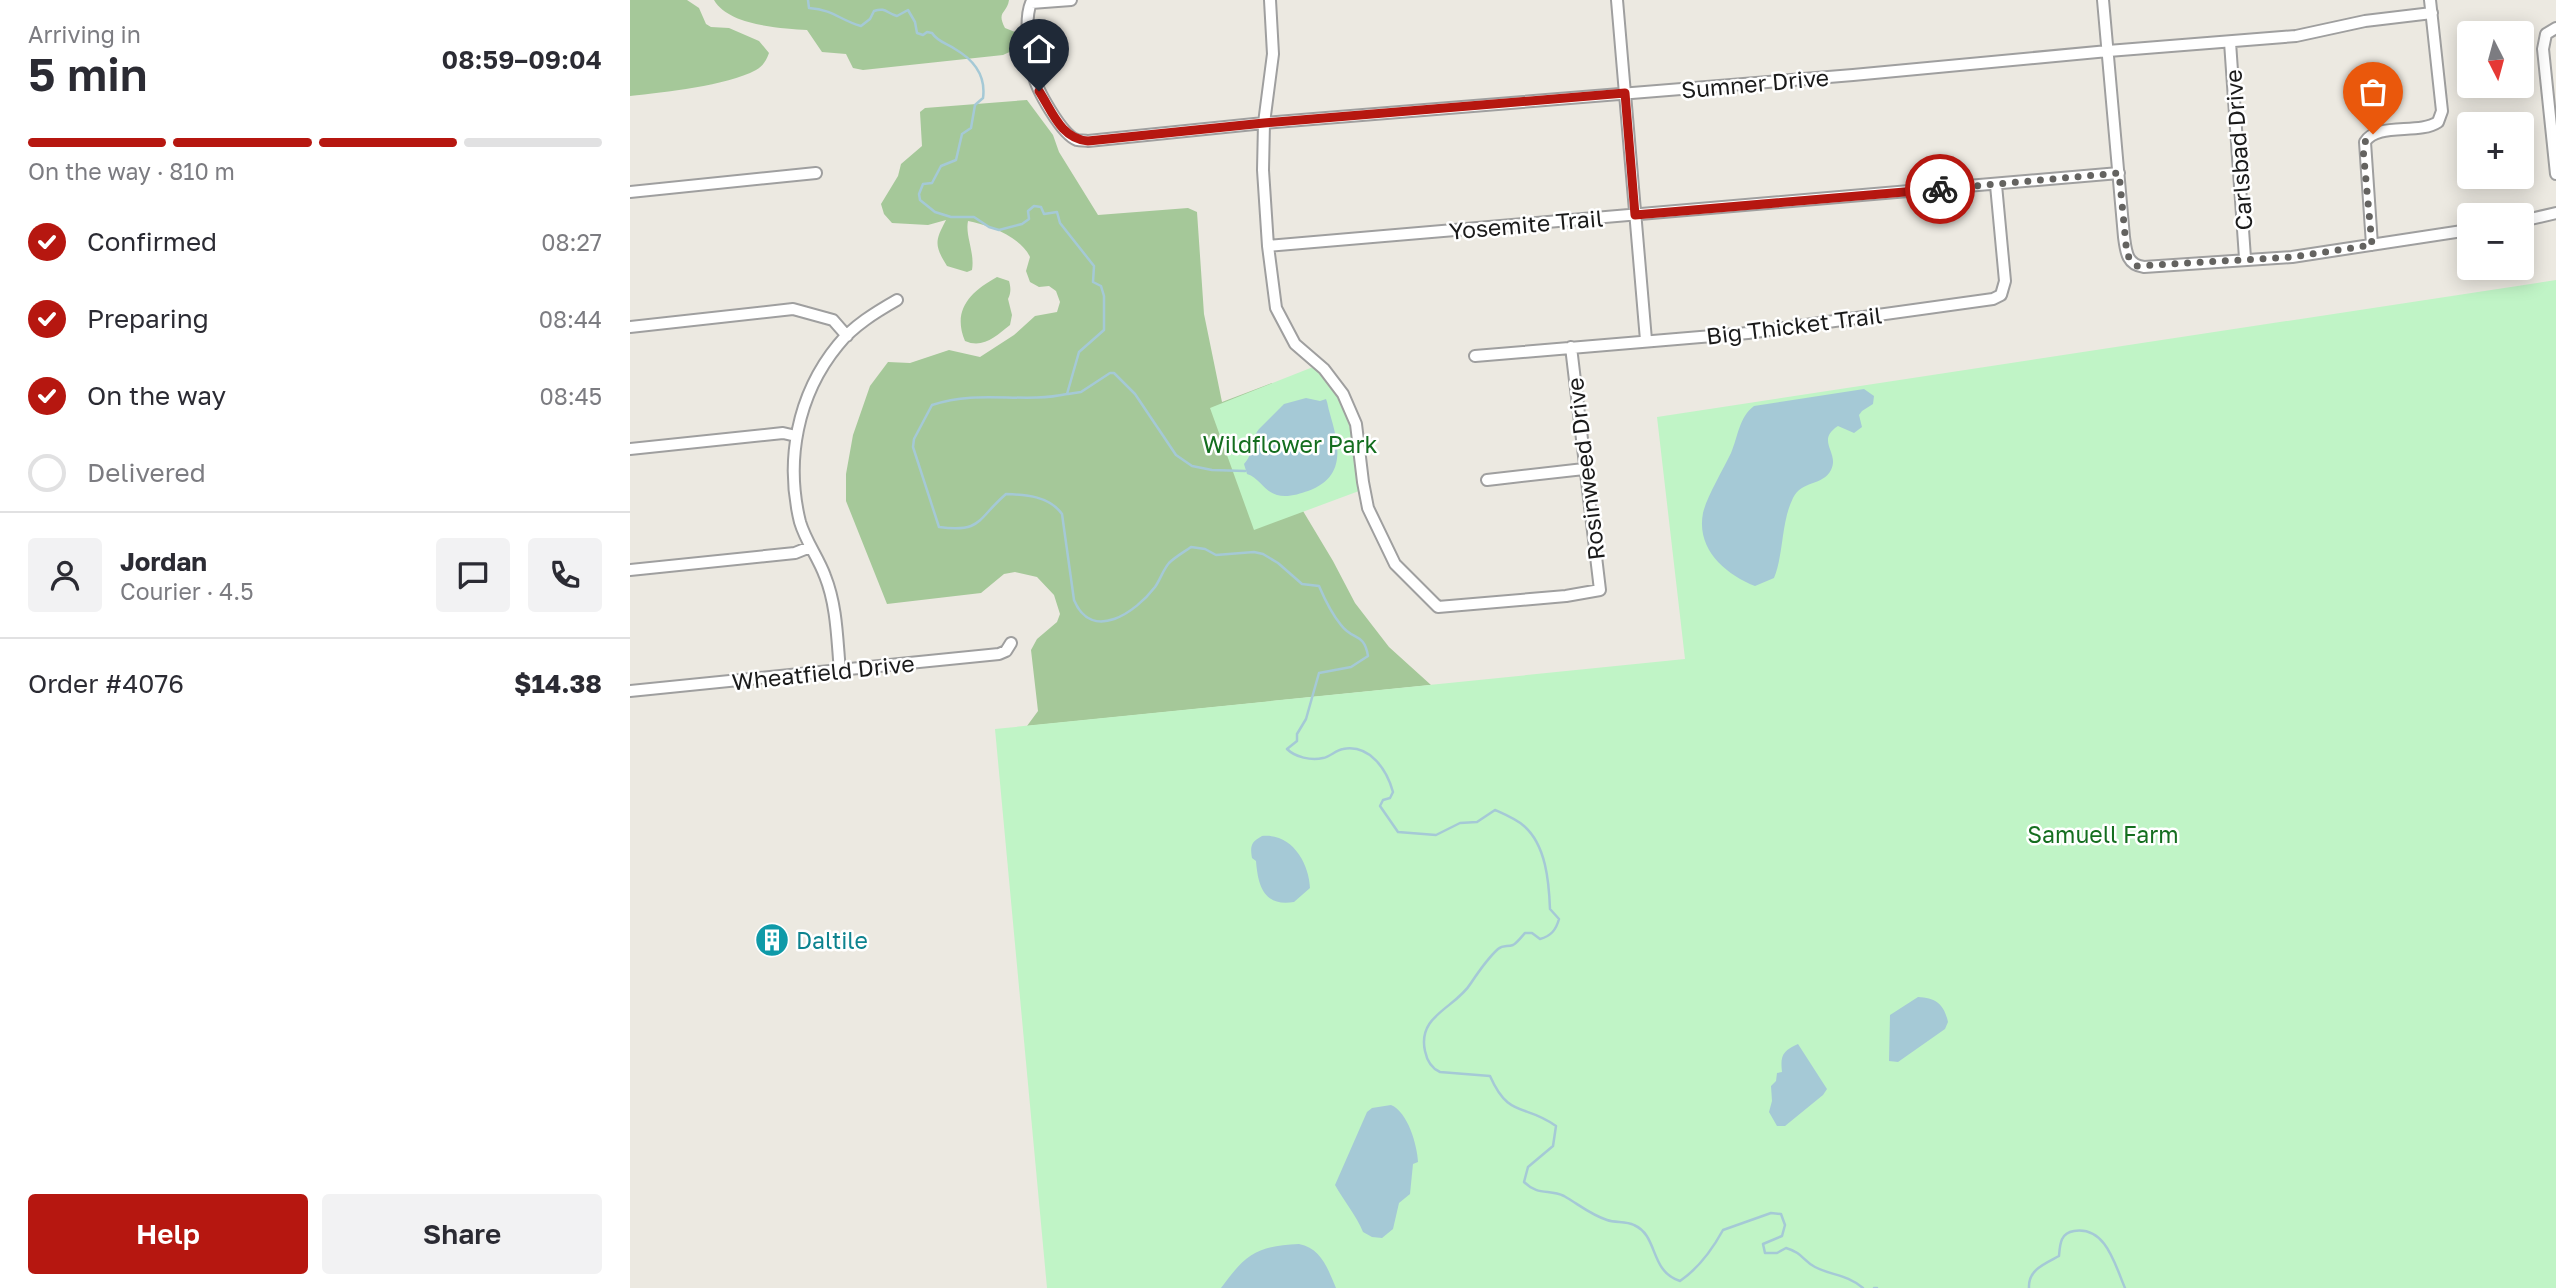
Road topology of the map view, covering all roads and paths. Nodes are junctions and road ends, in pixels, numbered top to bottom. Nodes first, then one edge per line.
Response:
1 (1071, 0) edge
2 (1270, 0) edge
3 (1617, 0) edge
4 (2103, 0) edge
5 (2430, 0) edge
6 (2432, 13) junction
7 (2556, 28) edge
8 (2230, 43) junction
9 (2108, 51) junction
10 (1625, 93) junction
11 (1264, 123) junction
12 (816, 173) dead end
13 (2119, 173) junction
14 (2556, 174) edge
15 (1996, 185) junction
16 (630, 192) edge
17 (2556, 213) edge
18 (1635, 215) junction
19 (2534, 218) edge
20 (2457, 232) edge
21 (2372, 245) junction
22 (1268, 246) junction
23 (2245, 258) junction
24 (897, 300) dead end
25 (630, 327) edge
26 (847, 335) junction
27 (1646, 340) junction
28 (1571, 347) junction
29 (1475, 356) dead end
30 (796, 436) junction
31 (630, 449) edge
32 (1584, 469) junction
33 (1487, 480) dead end
34 (810, 547) junction
35 (630, 570) edge
36 (1011, 643) dead end
37 (840, 671) junction
38 (630, 691) edge

1 - 11 street, Sumner Drive
2 - 11 street
3 - 10 street
4 - 9 street
5 - 6 street
6 - 8 street, Sumner Drive
6 - 21 street
7 - 14 street
8 - 9 street, Sumner Drive
8 - 23 street, Carlsbad Drive
9 - 10 street, Sumner Drive
9 - 13 street
10 - 11 street, Sumner Drive
10 - 18 street
11 - 22 street
12 - 16 street
13 - 15 street, Yosemite Trail
13 - 23 street
15 - 18 street, Yosemite Trail
15 - 27 street, Big Thicket Trail
17 - 19 street
18 - 22 street, Yosemite Trail
18 - 27 street
20 - 21 street
21 - 23 street
22 - 32 street, Rosinweed Drive
24 - 26 street
25 - 26 street
26 - 30 street
27 - 28 street, Big Thicket Trail
28 - 29 street, Big Thicket Trail
28 - 32 street, Rosinweed Drive
30 - 31 street
30 - 34 street
32 - 33 street
34 - 35 street
34 - 37 street
36 - 37 street, Wheatfield Drive
37 - 38 street, Wheatfield Drive

